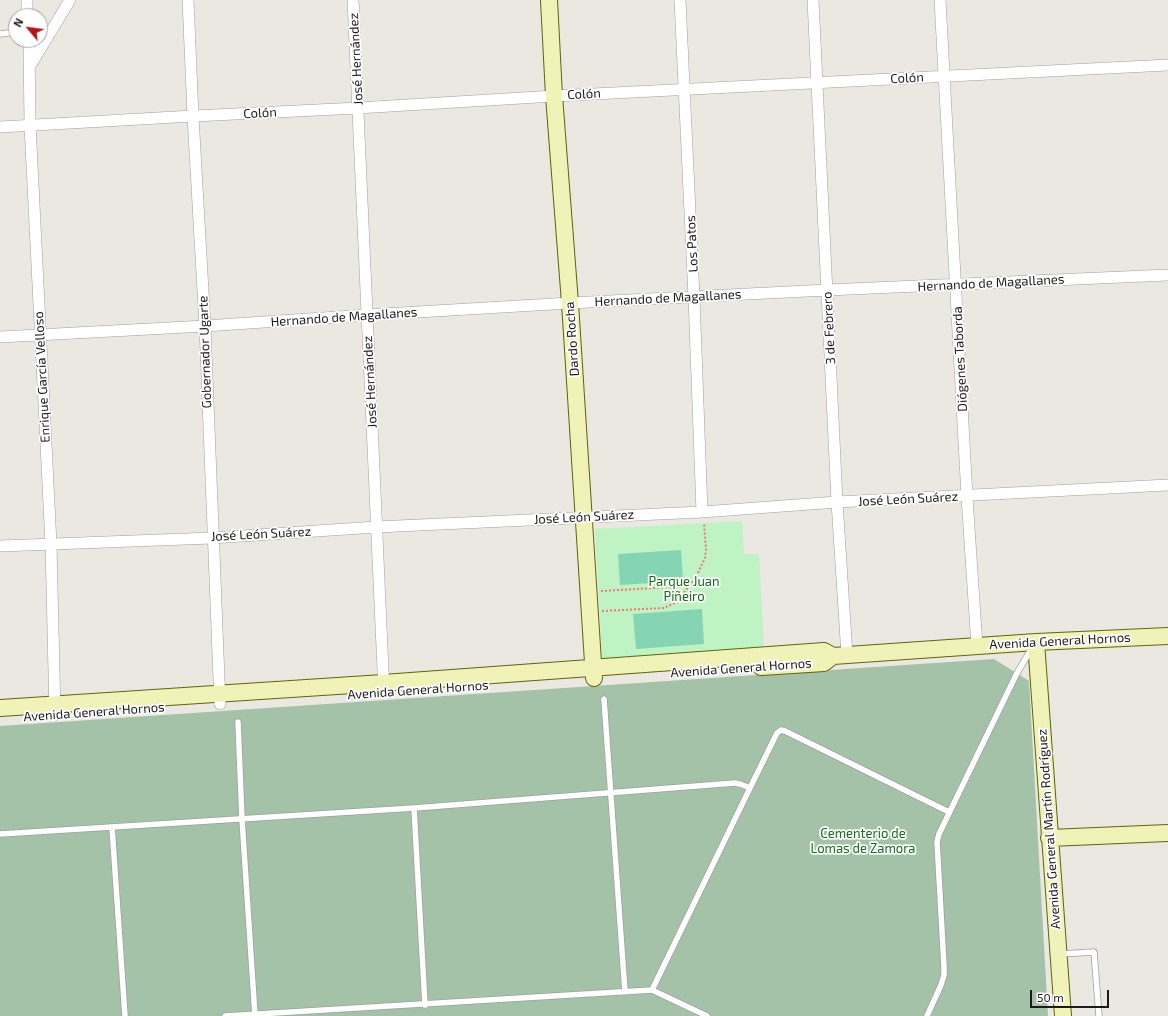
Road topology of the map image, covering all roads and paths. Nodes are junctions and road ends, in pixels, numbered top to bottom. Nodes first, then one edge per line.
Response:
1 (70, 0) edge
2 (188, 0) edge
3 (353, 0) edge
4 (549, 0) edge
5 (680, 0) edge
6 (813, 0) edge
7 (940, 0) edge
8 (29, 48) edge
9 (1168, 65) edge
10 (30, 66) junction
11 (945, 76) junction
12 (817, 82) junction
13 (684, 89) junction
14 (554, 96) junction
15 (358, 108) junction
16 (193, 116) junction
17 (30, 125) junction
18 (0, 127) edge
19 (1168, 275) edge
20 (956, 284) junction
21 (827, 290) junction
22 (694, 297) junction
23 (570, 303) junction
24 (367, 315) junction
25 (205, 326) junction
26 (40, 335) junction
27 (0, 337) edge
28 (1168, 485) edge
29 (967, 496) junction
30 (837, 502) junction
31 (702, 512) junction
32 (583, 517) junction
33 (376, 527) junction
34 (212, 538) junction
35 (51, 544) junction
36 (0, 546) edge
37 (689, 586) junction
38 (588, 592) junction
39 (589, 612) junction
40 (1168, 636) edge
41 (1036, 642) junction
42 (977, 646) junction
43 (840, 656) junction
44 (594, 673) junction
45 (384, 688) junction
46 (220, 699) junction
47 (604, 699) dead end
48 (0, 708) edge
49 (55, 710) junction
50 (0, 718) edge
51 (238, 722) dead end
52 (750, 788) junction
53 (612, 793) junction
54 (414, 808) junction
55 (949, 812) junction
56 (242, 819) junction
57 (112, 827) junction
58 (1168, 833) edge
59 (0, 834) edge
60 (1049, 838) junction
61 (1058, 954) junction
62 (652, 990) junction
63 (625, 992) junction
64 (426, 1005) junction
65 (254, 1015) edge
66 (125, 1016) edge
67 (225, 1016) edge
68 (707, 1016) edge
69 (927, 1016) edge
70 (1063, 1016) edge
71 (1099, 1016) edge

1 - 10 street
2 - 16 street, Gobernador Ugarte
3 - 15 street, José Hernández
4 - 14 main road, Dardo Rocha
5 - 13 street, Los Patos
6 - 12 street, 3 de Febrero
7 - 11 street, Diógenes Taborda
8 - 10 street, Enrique García Velloso
9 - 11 street, Colón
10 - 17 street, Enrique García Velloso
11 - 12 street, Colón
11 - 20 street, Diógenes Taborda
12 - 13 street, Colón
12 - 21 street, 3 de Febrero
13 - 14 street, Colón
13 - 22 street, Los Patos
14 - 15 street, Colón
14 - 23 main road, Dardo Rocha
15 - 16 street, Colón
15 - 24 street, José Hernández
16 - 17 street, Colón
16 - 25 street, Gobernador Ugarte
17 - 18 street, Colón
17 - 26 street, Enrique García Velloso
19 - 20 street, Hernando de Magallanes
20 - 21 street, Hernando de Magallanes
20 - 29 street, Diógenes Taborda
21 - 22 street, Hernando de Magallanes
21 - 30 street, 3 de Febrero
22 - 23 street, Hernando de Magallanes
22 - 31 street, Los Patos
23 - 24 street, Hernando de Magallanes
23 - 32 main road, Dardo Rocha
24 - 25 street, Hernando de Magallanes
24 - 33 street, José Hernández
25 - 26 street, Hernando de Magallanes
25 - 34 street, Gobernador Ugarte
26 - 27 street, Hernando de Magallanes
26 - 35 street, Enrique García Velloso
28 - 29 street, José León Suárez
29 - 30 street, José León Suárez
29 - 42 street, Diógenes Taborda
30 - 31 street, José León Suárez
30 - 43 street, 3 de Febrero
31 - 32 street, José León Suárez
31 - 37 path
32 - 33 street, José León Suárez
32 - 38 main road, Dardo Rocha
33 - 34 street, José León Suárez
33 - 45 street, José Hernández
34 - 35 street, José León Suárez
34 - 46 street, Gobernador Ugarte
35 - 36 street, José León Suárez
35 - 49 street, Enrique García Velloso
37 - 38 path
37 - 39 path
38 - 39 main road, Dardo Rocha
39 - 44 main road, Dardo Rocha
40 - 41 main road, Avenida General Hornos
41 - 42 main road, Avenida General Hornos
41 - 55 lane
41 - 60 main road, Avenida General Martín Rodríguez
42 - 43 main road, Avenida General Hornos
43 - 44 main road, Avenida General Hornos
44 - 45 main road, Avenida General Hornos
45 - 46 main road, Avenida General Hornos
46 - 49 main road, Avenida General Hornos
47 - 53 lane
48 - 49 main road, Avenida General Hornos
49 - 50 main road, Avenida General Hornos
51 - 56 lane
52 - 53 lane
52 - 55 lane
52 - 62 lane
53 - 54 lane
53 - 63 lane
54 - 56 lane
54 - 64 lane
55 - 69 lane
56 - 57 lane
56 - 65 lane
57 - 59 lane
57 - 66 lane
58 - 60 main road
60 - 61 main road, Avenida General Martín Rodríguez
61 - 70 main road, Avenida General Martín Rodríguez
61 - 71 lane
62 - 63 lane
62 - 68 lane
63 - 64 lane
64 - 65 lane
65 - 67 lane

